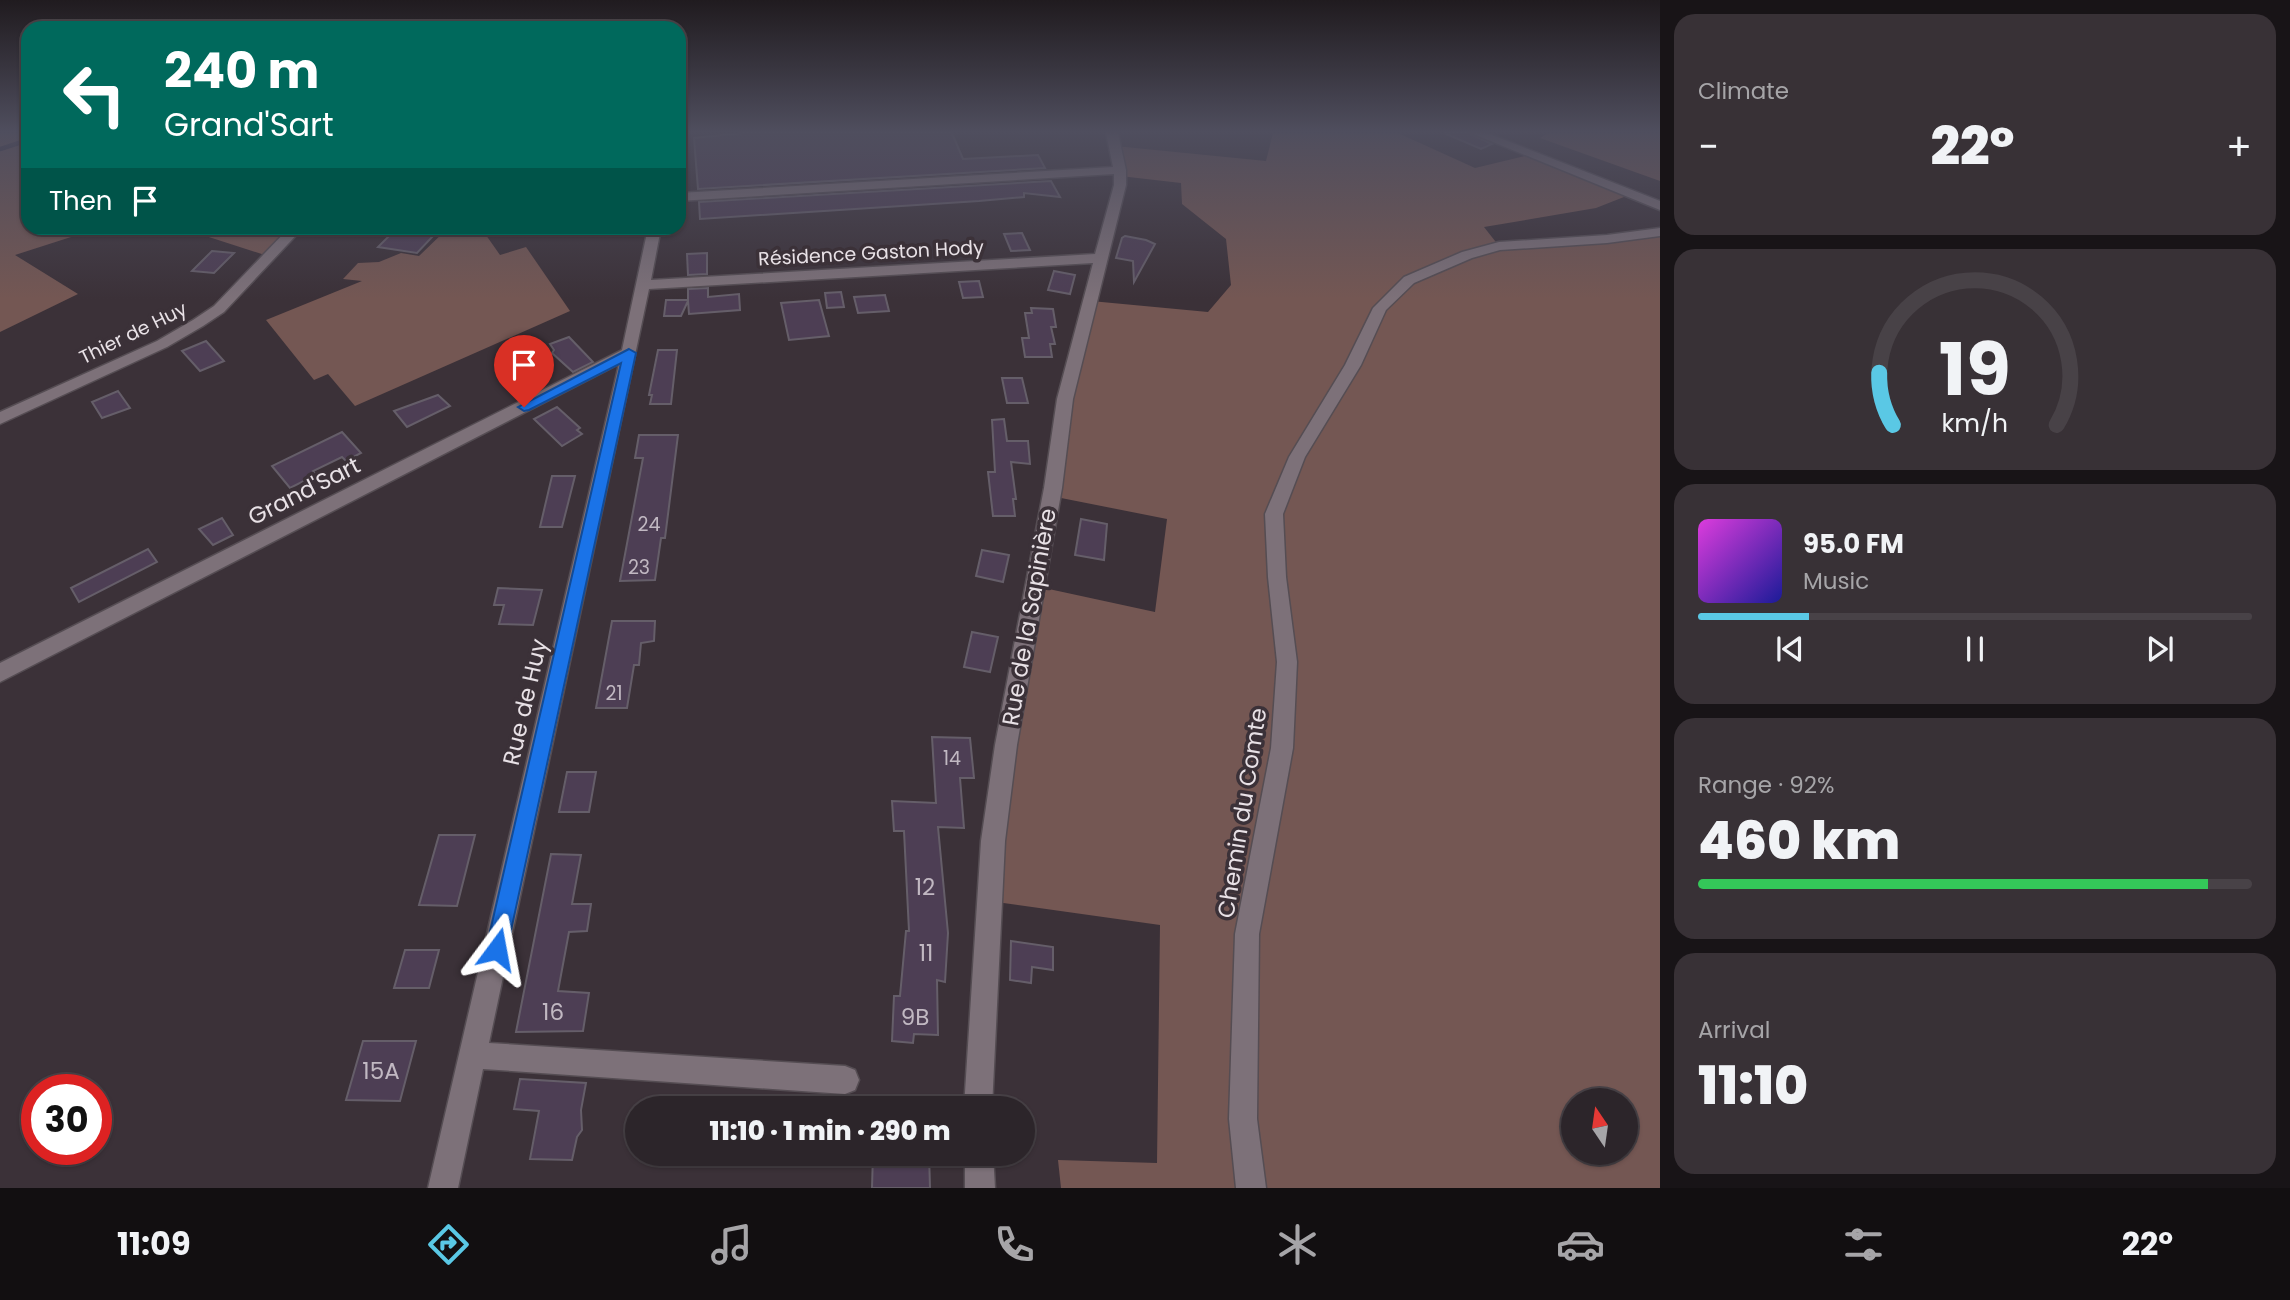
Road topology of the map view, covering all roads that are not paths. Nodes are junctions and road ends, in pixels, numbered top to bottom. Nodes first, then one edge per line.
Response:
1 (819, 188) edge
2 (1119, 188) edge
3 (1616, 188) edge
4 (686, 197) edge
5 (1660, 206) edge
6 (1660, 232) edge
7 (289, 235) edge
8 (653, 235) edge
9 (1102, 258) junction
10 (643, 285) junction
11 (629, 353) junction
12 (0, 419) edge
13 (0, 673) edge
14 (473, 1055) junction
15 (845, 1080) dead end
16 (979, 1096) edge
17 (979, 1166) edge
18 (443, 1188) edge
19 (980, 1188) edge
20 (1251, 1188) edge

1 - 4 street
2 - 9 street, Rue de la Sapinière
3 - 5 street
6 - 20 street, Chemin du Comte
7 - 12 street, Thier de Huy
8 - 10 street, Rue de Huy
9 - 10 street, Résidence Gaston Hody
9 - 16 street, Rue de la Sapinière
10 - 11 street, Rue de Huy
11 - 13 street, Grand'Sart
11 - 14 street, Rue de Huy
14 - 15 street
14 - 18 street, Rue de Huy
17 - 19 street

